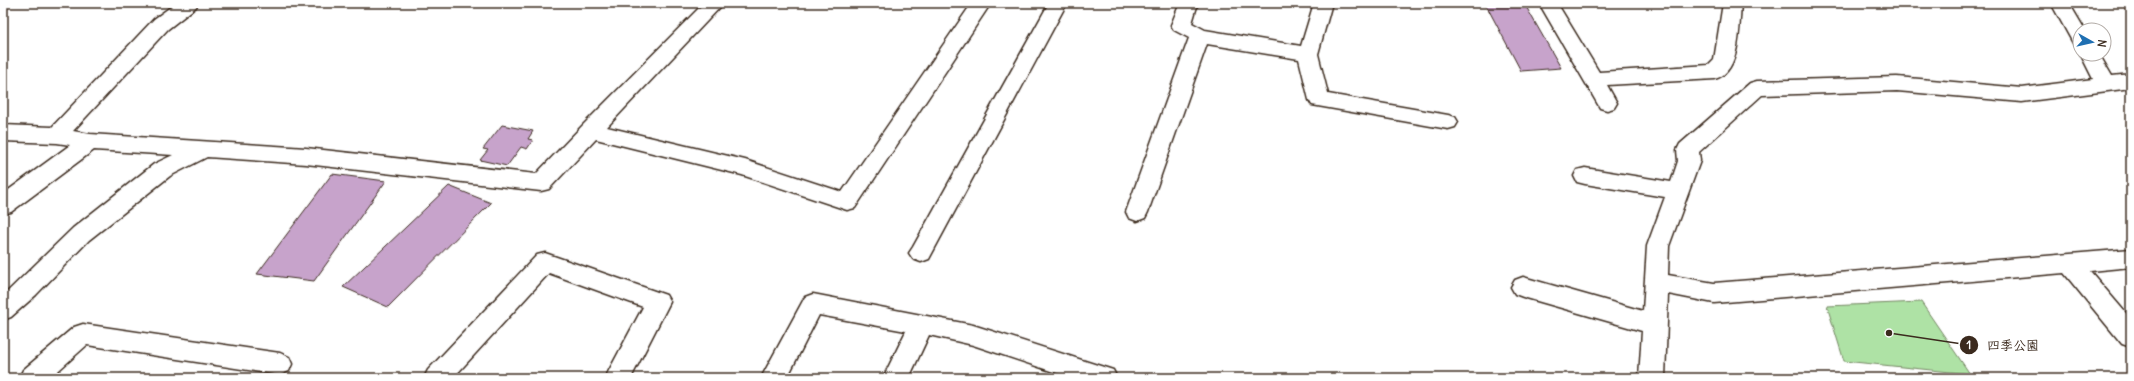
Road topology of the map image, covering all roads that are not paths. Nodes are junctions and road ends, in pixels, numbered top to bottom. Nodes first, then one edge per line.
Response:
1 (188, 3) edge
2 (715, 3) edge
3 (982, 3) edge
4 (1058, 3) edge
5 (1189, 3) edge
6 (1323, 3) edge
7 (1548, 3) edge
8 (1732, 3) edge
9 (2060, 3) edge
10 (2072, 24) edge
11 (1200, 36) junction
12 (1308, 54) junction
13 (2094, 62) edge
14 (1593, 79) junction
15 (2131, 81) edge
16 (2106, 84) junction
17 (1607, 103) dead end
18 (1448, 122) dead end
19 (590, 130) junction
20 (3, 133) edge
21 (58, 135) junction
22 (90, 142) junction
23 (206, 149) junction
24 (1585, 176) dead end
25 (1678, 191) junction
26 (3, 206) edge
27 (1137, 212) dead end
28 (921, 253) dead end
29 (2131, 258) edge
30 (2070, 263) junction
31 (1657, 282) junction
32 (1523, 287) dead end
33 (3, 310) edge
34 (922, 324) junction
35 (1654, 324) junction
36 (2131, 338) edge
37 (280, 364) dead end
38 (32, 378) edge
39 (437, 378) edge
40 (618, 378) edge
41 (774, 378) edge
42 (896, 378) edge
43 (1104, 378) edge
44 (1652, 378) edge

1 - 21 street
2 - 19 street
3 - 19 street
4 - 28 street
5 - 11 street
6 - 12 street
7 - 14 street
8 - 14 street
9 - 10 street
11 - 12 street
11 - 27 street
12 - 18 street
13 - 16 street
14 - 17 street
15 - 16 street
16 - 25 street
19 - 23 street
20 - 21 street
21 - 22 street
22 - 23 street
22 - 26 street
23 - 33 street
24 - 25 street
25 - 31 street
29 - 30 street
30 - 31 street
30 - 36 street
31 - 35 street
32 - 35 street
34 - 41 street
34 - 42 street
34 - 43 street
35 - 44 street
37 - 38 street
39 - 40 street

